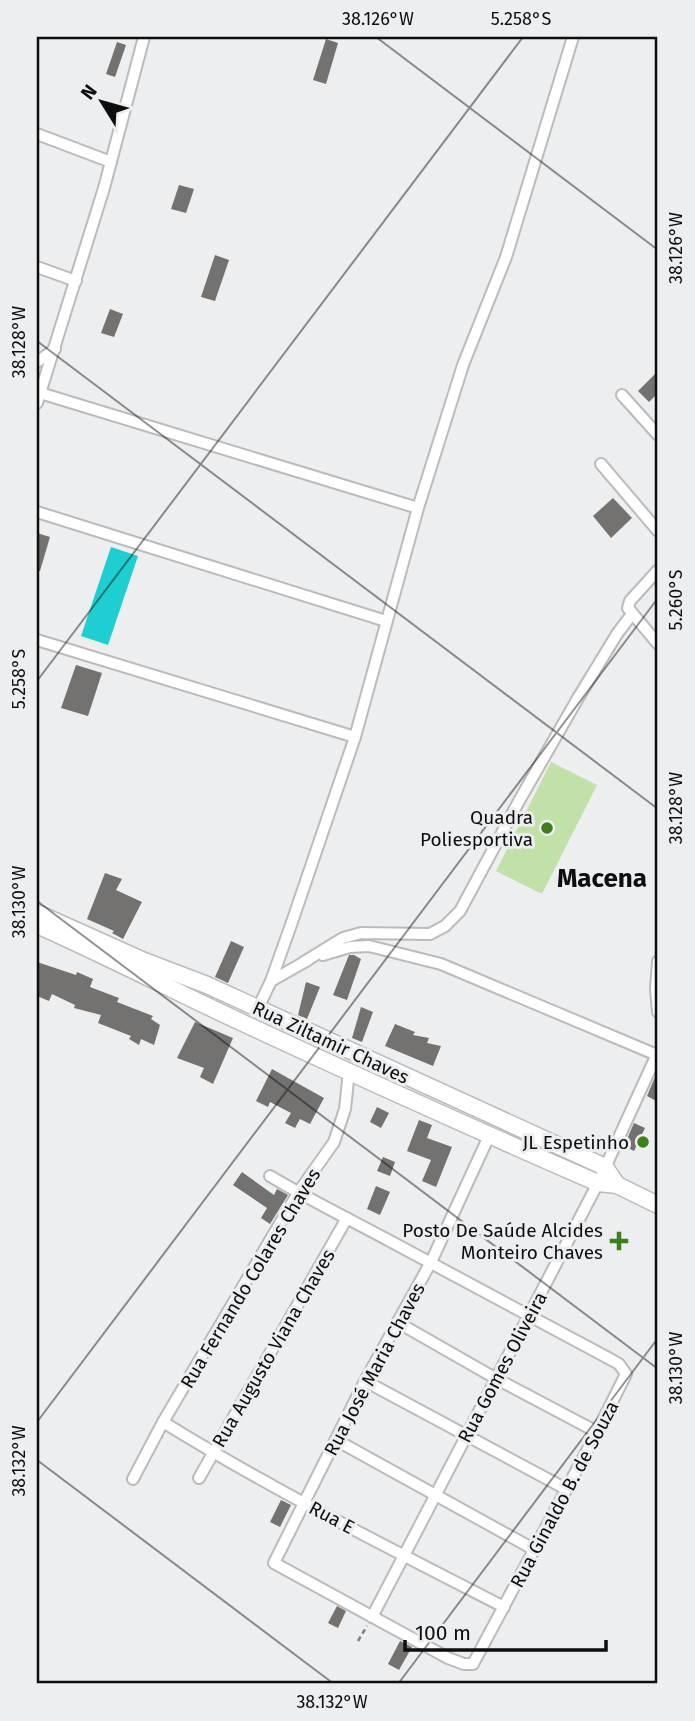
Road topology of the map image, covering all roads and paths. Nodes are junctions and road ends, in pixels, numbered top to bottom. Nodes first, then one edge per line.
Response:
1 (143, 37) edge
2 (573, 37) edge
3 (37, 134) edge
4 (111, 162) junction
5 (37, 267) edge
6 (76, 281) junction
7 (55, 349) junction
8 (37, 362) edge
9 (622, 395) dead end
10 (38, 398) edge
11 (658, 435) edge
12 (601, 464) dead end
13 (418, 509) junction
14 (37, 512) edge
15 (658, 531) edge
16 (658, 570) edge
17 (632, 614) junction
18 (386, 621) junction
19 (37, 639) edge
20 (658, 644) edge
21 (355, 737) junction
22 (37, 913) edge
23 (37, 925) edge
24 (658, 961) edge
25 (304, 962) junction
26 (271, 981) junction
27 (206, 985) junction
28 (200, 1002) junction
29 (258, 1008) junction
30 (658, 1012) edge
31 (657, 1054) edge
32 (349, 1071) junction
33 (489, 1136) junction
34 (605, 1167) junction
35 (270, 1177) dead end
36 (598, 1183) junction
37 (617, 1185) junction
38 (298, 1193) junction
39 (657, 1201) edge
40 (347, 1218) junction
41 (431, 1262) junction
42 (529, 1316) junction
43 (397, 1322) junction
44 (495, 1378) junction
45 (365, 1381) junction
46 (163, 1422) junction
47 (597, 1432) junction
48 (466, 1436) junction
49 (336, 1440) junction
50 (213, 1452) junction
51 (199, 1478) dead end
52 (133, 1479) dead end
53 (566, 1489) junction
54 (435, 1494) junction
55 (304, 1502) junction
56 (535, 1550) junction
57 (404, 1555) junction
58 (504, 1607) junction
59 (372, 1617) junction
60 (358, 1641) dead end

1 - 4 street
2 - 13 street
3 - 4 street
4 - 6 street
5 - 6 street
6 - 7 street
7 - 8 street
7 - 10 street
9 - 11 street
10 - 13 street
12 - 15 street
13 - 18 street
14 - 18 street
16 - 17 street
17 - 20 street
17 - 25 street
18 - 21 street
19 - 21 street
21 - 26 street
22 - 27 street, Rua Ziltamir Chaves
23 - 28 street, Rua Ziltamir Chaves
24 - 30 street
25 - 26 street
25 - 31 street
26 - 29 street
27 - 28 street
27 - 29 street, Rua Ziltamir Chaves
28 - 32 street, Rua Ziltamir Chaves
29 - 34 street, Rua Ziltamir Chaves
31 - 34 street, Rua Gomes Oliveira
32 - 33 street, Rua Ziltamir Chaves
32 - 38 street, Rua Fernando Colares Chaves
33 - 36 street, Rua Ziltamir Chaves
33 - 41 street, Rua José Maria Chaves
34 - 36 street, Rua Gomes Oliveira
34 - 37 street
35 - 38 street
36 - 37 street, Rua Ziltamir Chaves
36 - 42 street, Rua Gomes Oliveira
37 - 39 street, Rua Ziltamir Chaves
38 - 40 street
38 - 46 street, Rua Fernando Colares Chaves
40 - 41 street
40 - 50 street, Rua Augusto Viana Chaves
41 - 42 street
41 - 43 street, Rua José Maria Chaves
42 - 44 street, Rua Gomes Oliveira
42 - 47 street, Rua Ginaldo B. de Souza
43 - 44 street
43 - 45 street, Rua José Maria Chaves
44 - 47 street
44 - 48 street, Rua Gomes Oliveira
45 - 48 street
45 - 49 street, Rua José Maria Chaves
46 - 50 street, Rua E
46 - 52 street, Rua Fernando Colares Chaves
47 - 53 street, Rua Ginaldo B. de Souza
48 - 53 street
48 - 54 street, Rua Gomes Oliveira
49 - 54 street
49 - 55 street, Rua José Maria Chaves
50 - 51 street, Rua Augusto Viana Chaves
50 - 55 street, Rua E
53 - 56 street, Rua Ginaldo B. de Souza
54 - 56 street
54 - 57 street, Rua Gomes Oliveira
55 - 57 street, Rua E
55 - 59 street, Rua José Maria Chaves
56 - 58 street, Rua Ginaldo B. de Souza
57 - 58 street, Rua E
57 - 59 street, Rua Gomes Oliveira
58 - 59 street, Rua Ginaldo B. de Souza
59 - 60 path

